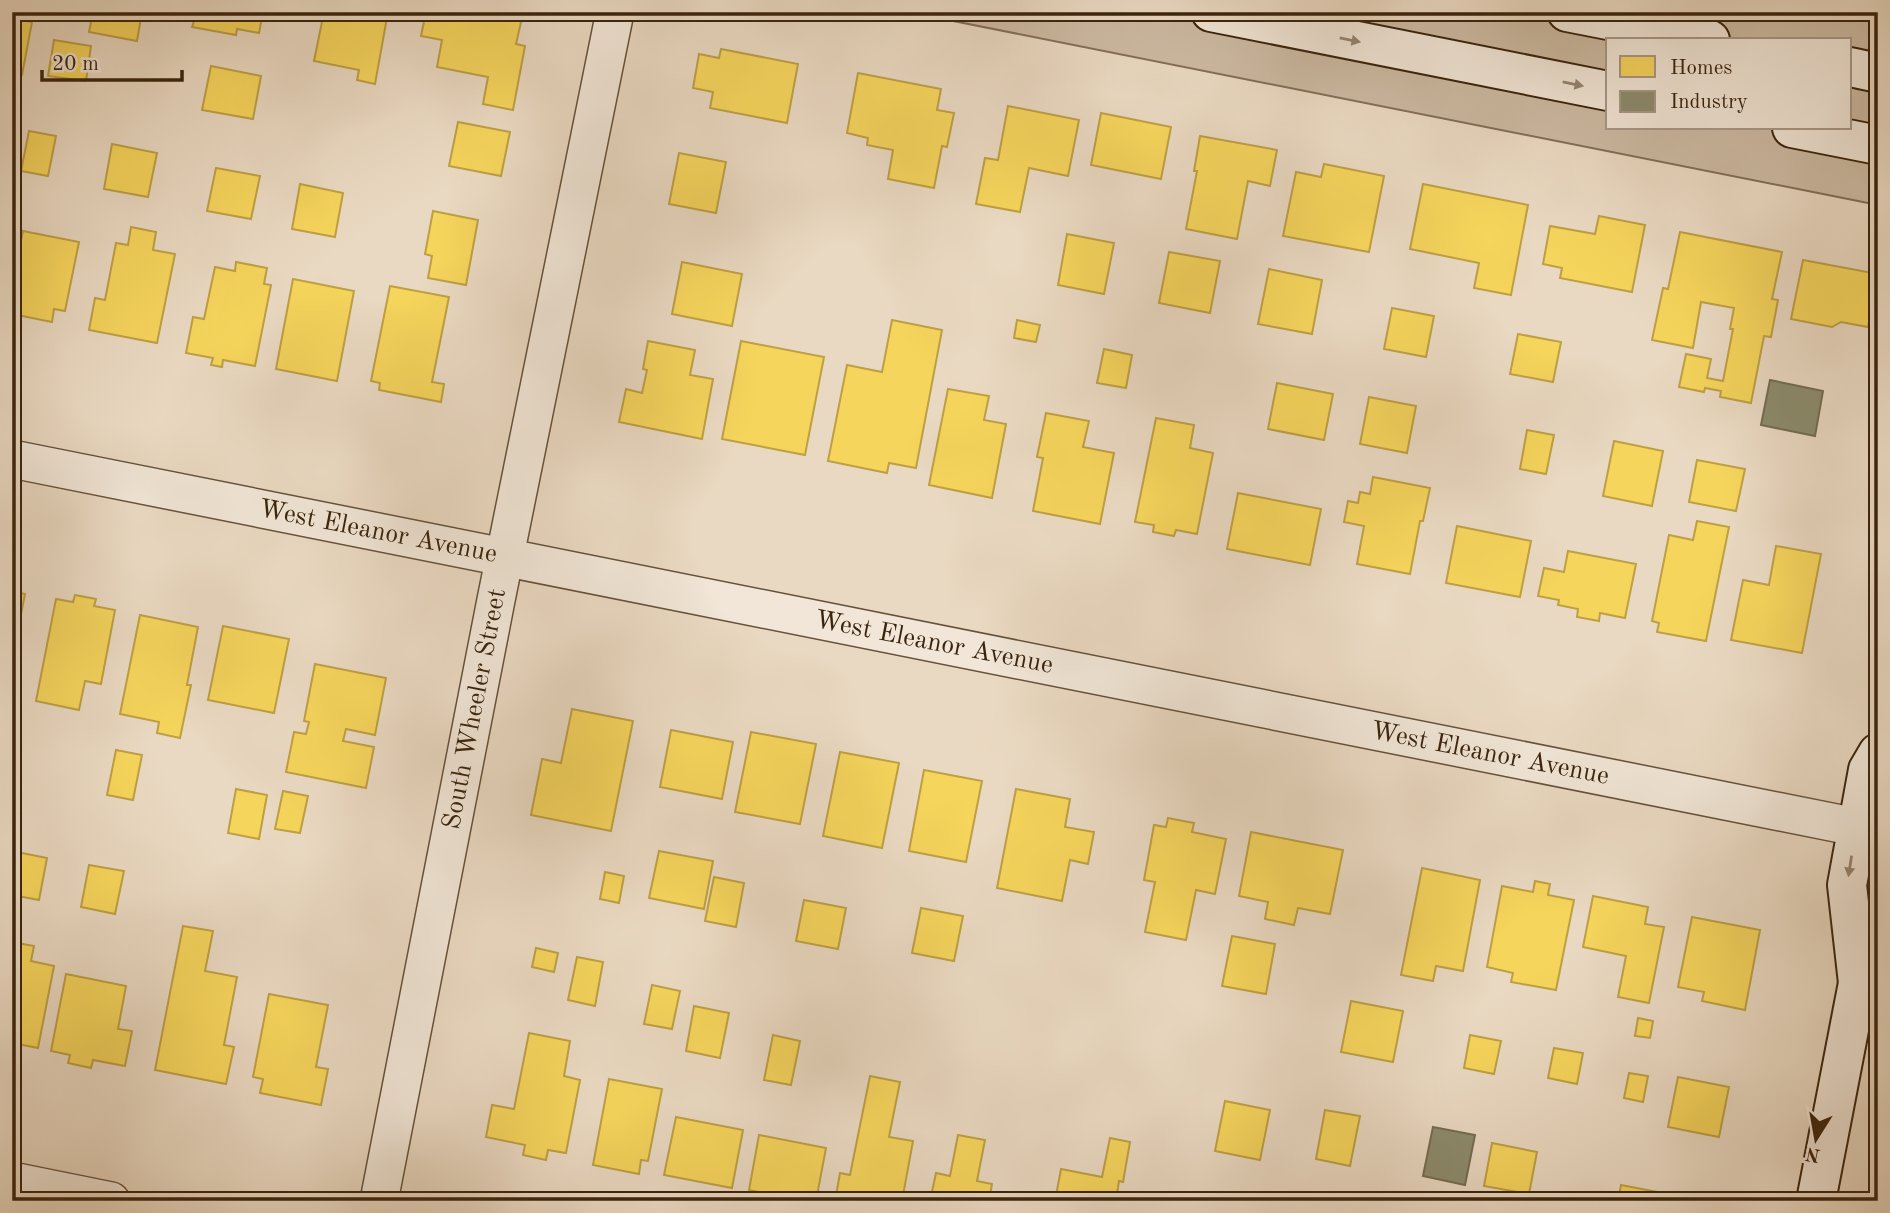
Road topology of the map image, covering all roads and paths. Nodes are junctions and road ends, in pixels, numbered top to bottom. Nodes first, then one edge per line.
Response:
1 (615, 12) edge
2 (1211, 12) edge
3 (1567, 12) edge
4 (1700, 38) edge
5 (1852, 68) edge
6 (1878, 73) edge
7 (1606, 91) edge
8 (1802, 130) edge
9 (1878, 145) edge
10 (12, 459) edge
11 (505, 557) junction
12 (1878, 752) edge
13 (1856, 827) junction
14 (1878, 946) edge
15 (1858, 983) junction
16 (12, 1181) edge
17 (111, 1201) edge
18 (379, 1201) edge
19 (1816, 1201) edge

1 - 11 street, South Wheeler Street
2 -> 7 street
3 - 4 street
5 - 6 street
8 - 9 street
10 - 11 street, West Eleanor Avenue
11 - 13 street, West Eleanor Avenue
11 - 18 street, South Wheeler Street
12 - 13 street
13 -> 15 street
14 - 15 street
15 - 19 street
16 - 17 street

